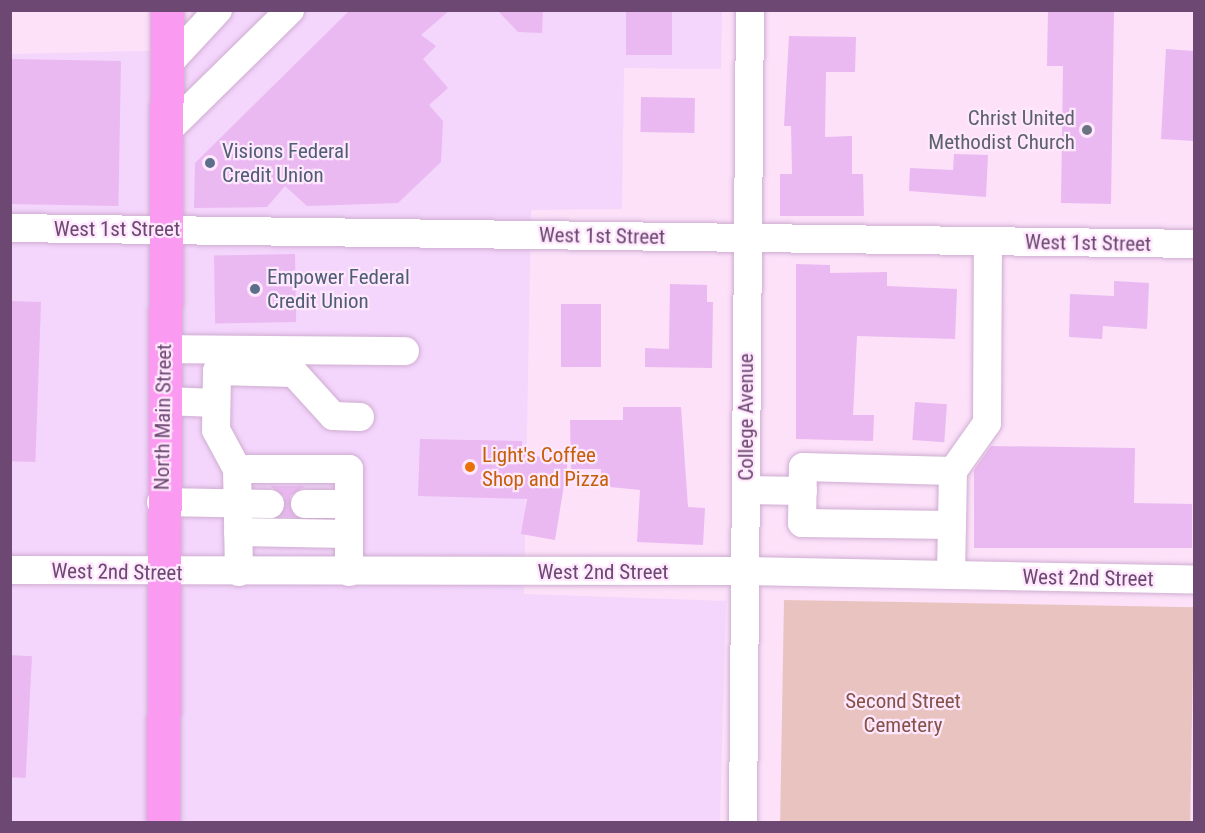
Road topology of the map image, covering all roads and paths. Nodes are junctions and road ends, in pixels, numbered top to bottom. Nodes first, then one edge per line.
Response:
1 (167, 10) edge
2 (218, 10) edge
3 (290, 10) edge
4 (750, 10) edge
5 (167, 65) junction
6 (166, 132) junction
7 (10, 228) edge
8 (165, 229) junction
9 (747, 239) junction
10 (988, 242) junction
11 (1194, 244) edge
12 (164, 349) junction
13 (405, 351) dead end
14 (164, 401) junction
15 (216, 403) junction
16 (360, 417) dead end
17 (237, 469) junction
18 (953, 471) junction
19 (746, 490) junction
20 (803, 491) junction
21 (161, 502) junction
22 (238, 503) junction
23 (270, 504) dead end
24 (305, 504) dead end
25 (349, 504) junction
26 (952, 525) junction
27 (238, 532) junction
28 (348, 534) junction
29 (10, 570) edge
30 (745, 571) junction
31 (239, 572) junction
32 (349, 572) junction
33 (162, 573) junction
34 (951, 575) junction
35 (1194, 580) edge
36 (163, 822) edge
37 (743, 822) edge

1 - 5 main road, North Main Street
2 - 5 street
3 - 6 street
4 - 9 street, College Avenue
5 - 6 main road, North Main Street
6 - 8 main road, North Main Street
7 - 8 street, West 1st Street
8 - 9 street, West 1st Street
8 - 12 main road, North Main Street
9 - 10 street, West 1st Street
9 - 19 street, College Avenue
10 - 11 street, West 1st Street
10 - 18 street
12 - 13 street
12 - 14 main road, North Main Street
14 - 15 street
14 - 21 main road, North Main Street
15 - 16 street
15 - 17 street
17 - 22 street
17 - 25 street
18 - 20 street
18 - 26 street
19 - 20 street
19 - 30 street, College Avenue
20 - 26 street
21 - 22 street
21 - 33 main road, North Main Street
22 - 23 street
22 - 27 street
24 - 25 street
25 - 28 street
26 - 34 street
27 - 28 street
27 - 31 street
28 - 32 street
29 - 33 street, West 2nd Street
30 - 32 street, West 2nd Street
30 - 34 street, West 2nd Street
30 - 37 street, College Avenue
31 - 32 street, West 2nd Street
31 - 33 street, West 2nd Street
33 - 36 main road, North Main Street
34 - 35 street, West 2nd Street

